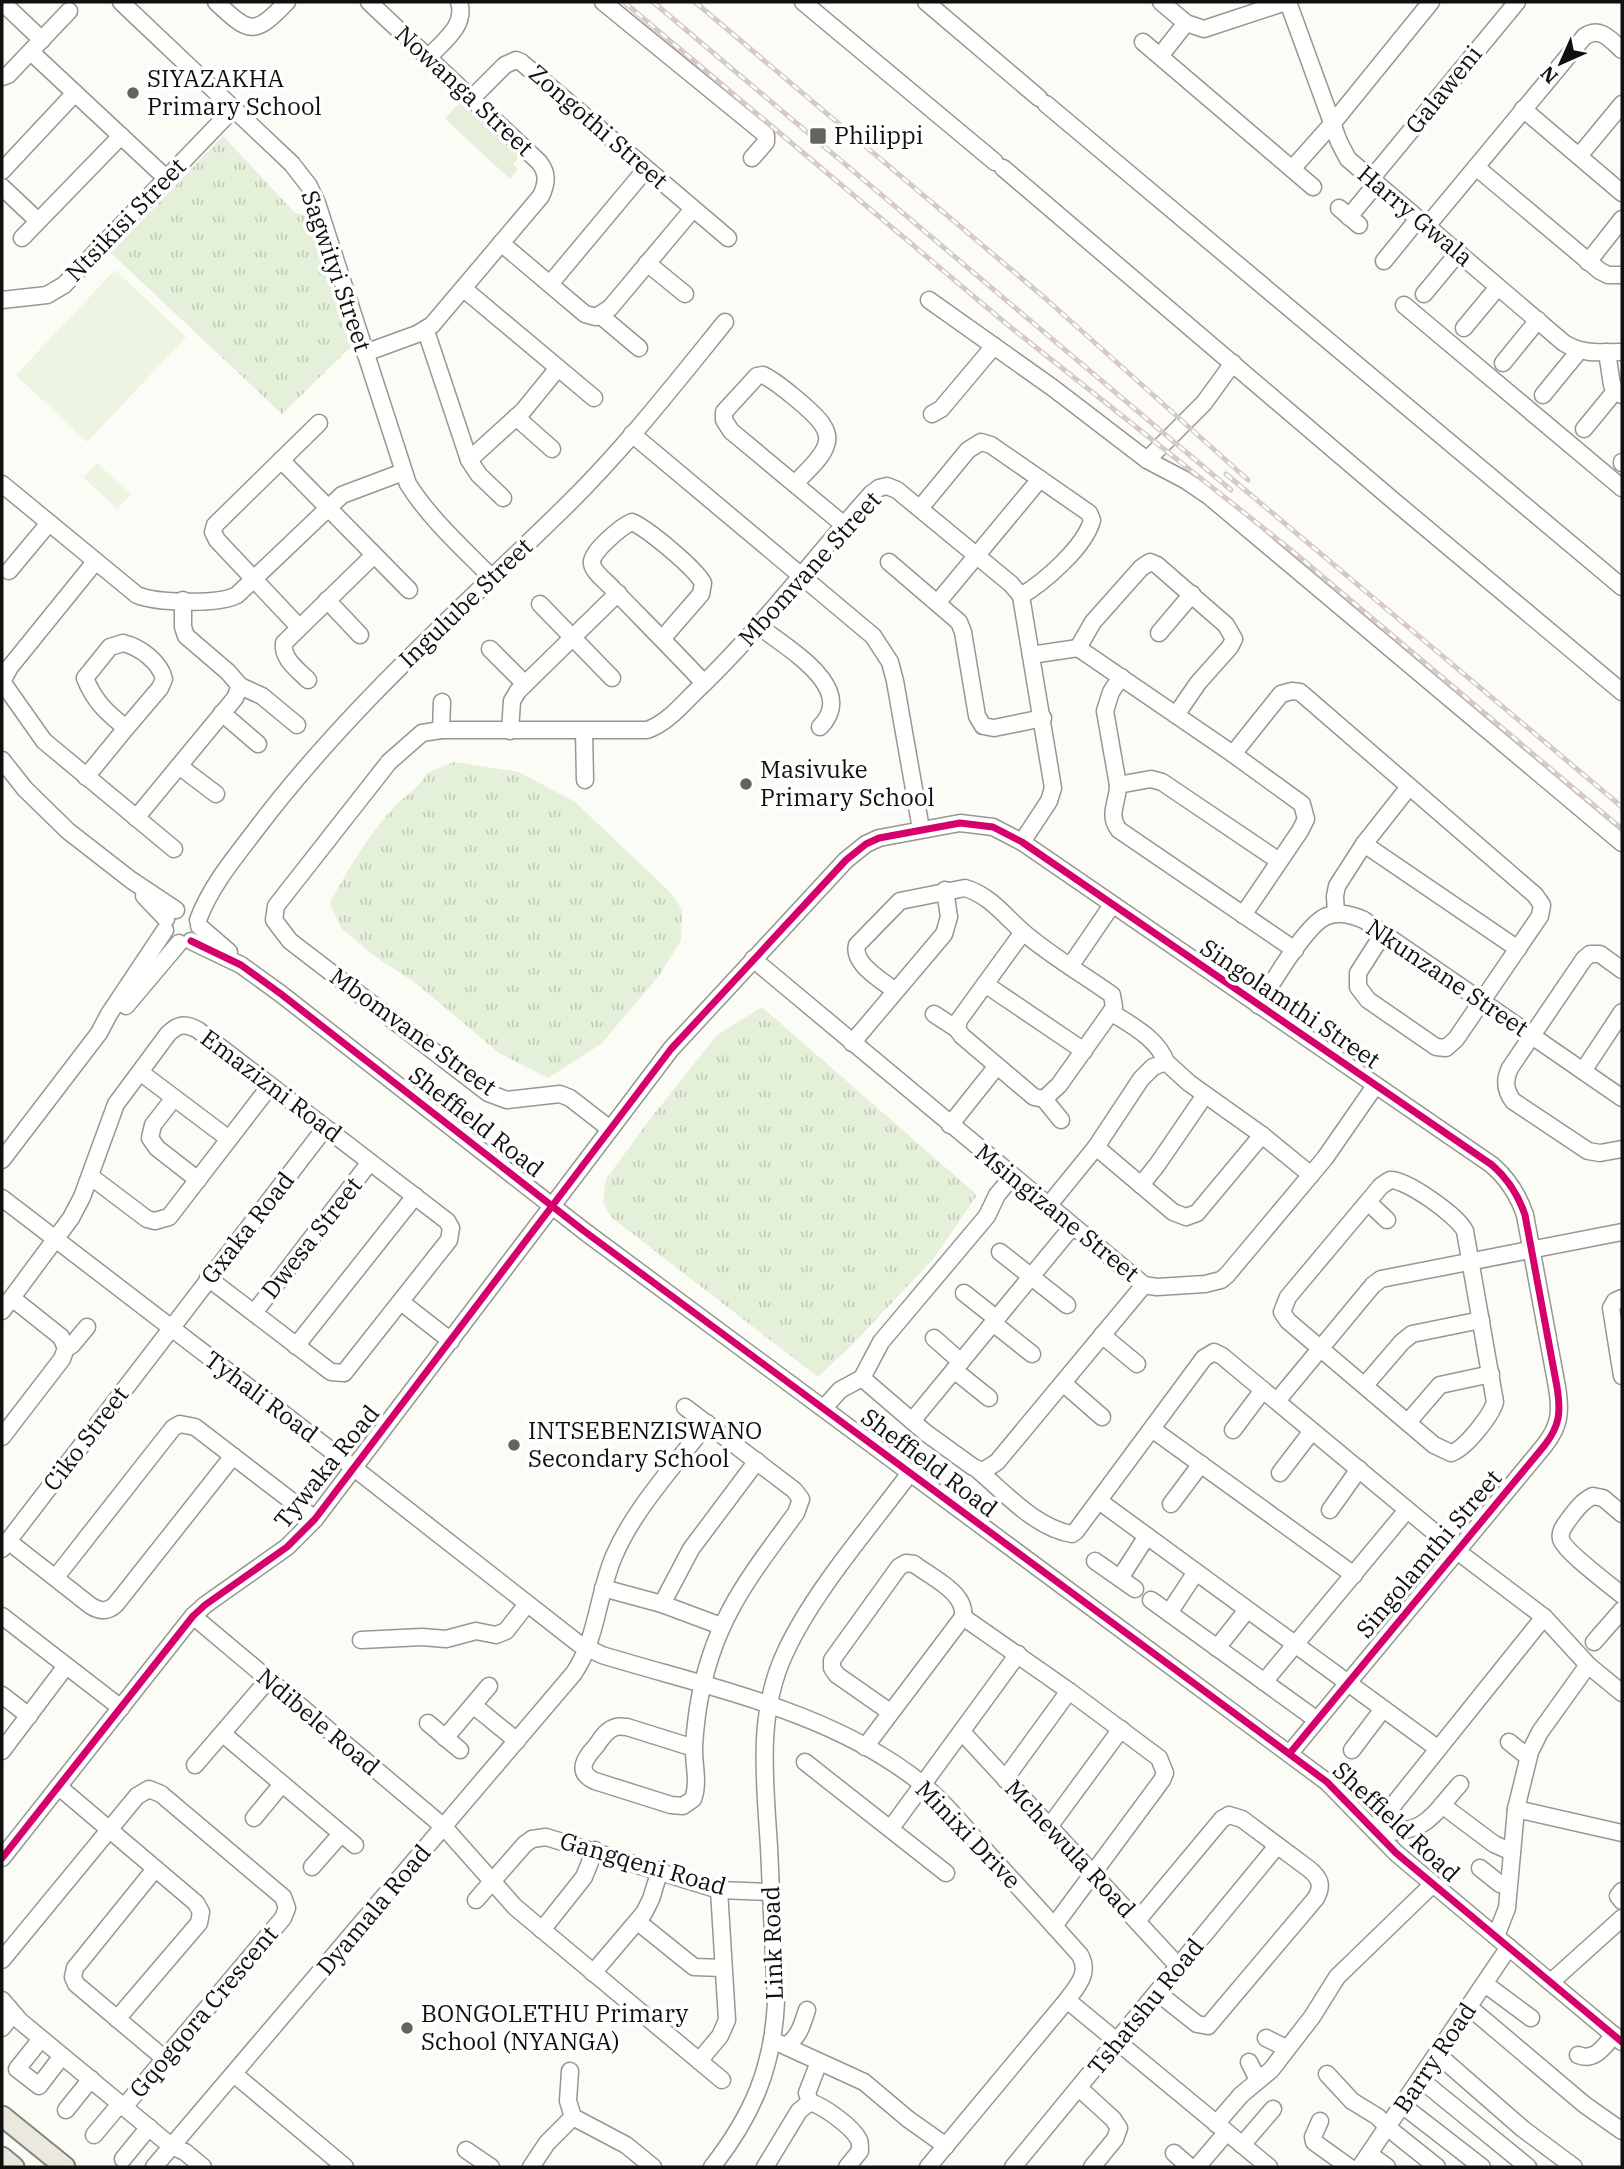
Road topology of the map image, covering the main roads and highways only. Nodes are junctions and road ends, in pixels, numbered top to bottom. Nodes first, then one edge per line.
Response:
1 (2, 2116) edge
2 (2, 2157) edge
3 (14, 2167) edge
4 (65, 2167) edge

1 - 4 main road
2 - 3 main road

